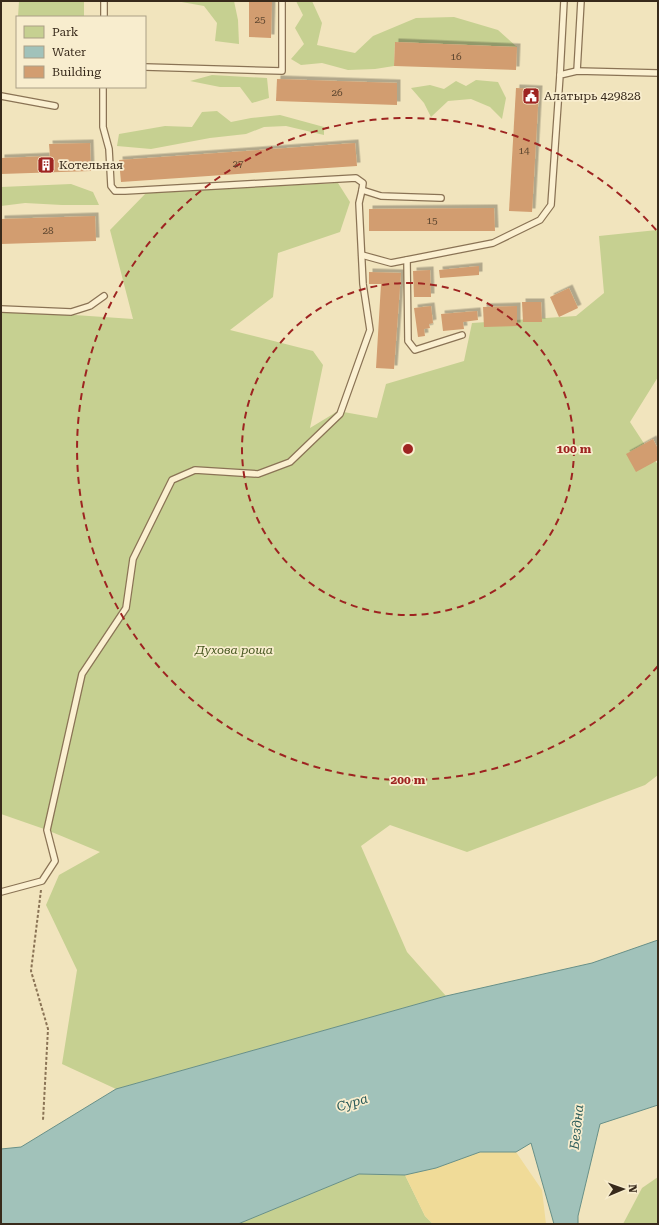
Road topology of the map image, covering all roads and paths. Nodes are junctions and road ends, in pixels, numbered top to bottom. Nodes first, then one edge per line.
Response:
1 (104, 1) edge
2 (282, 1) edge
3 (564, 1) edge
4 (581, 1) edge
5 (104, 16) edge
6 (146, 67) edge
7 (577, 71) junction
8 (658, 73) edge
9 (560, 74) junction
10 (103, 88) edge
11 (1, 96) edge
12 (54, 106) dead end
13 (362, 190) junction
14 (442, 198) dead end
15 (362, 255) junction
16 (407, 260) junction
17 (104, 296) dead end
18 (1, 309) edge
19 (462, 334) dead end
20 (42, 880) junction
21 (1, 892) edge
22 (43, 1120) dead end

1 - 5 lane
2 - 6 lane
3 - 9 lane
4 - 7 lane
7 - 8 lane
7 - 9 lane
9 - 16 lane
10 - 13 lane
11 - 12 lane
13 - 14 lane
13 - 15 lane
15 - 16 lane
15 - 20 lane
16 - 19 lane
17 - 18 lane
20 - 21 lane
20 - 22 path

